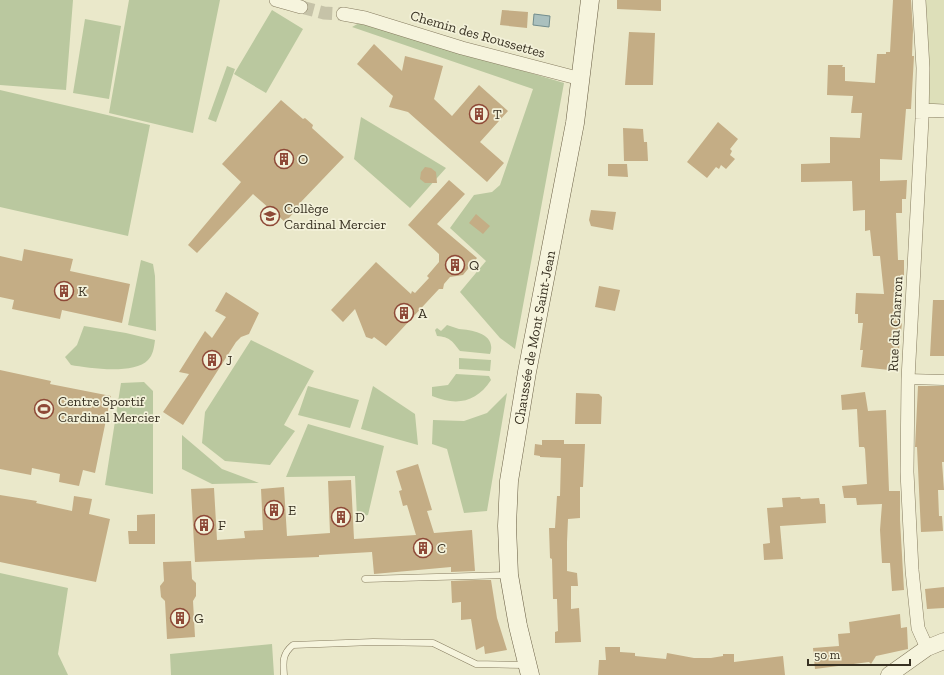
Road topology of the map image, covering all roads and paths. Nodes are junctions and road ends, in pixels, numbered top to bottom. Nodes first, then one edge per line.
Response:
1 (276, 0) edge
2 (590, 0) edge
3 (919, 0) edge
4 (301, 7) tunnel mouth
5 (343, 14) tunnel mouth
6 (581, 79) junction
7 (922, 110) junction
8 (944, 111) edge
9 (908, 379) junction
10 (944, 380) edge
11 (509, 575) junction
12 (365, 579) dead end
13 (944, 640) edge
14 (927, 648) junction
15 (529, 670) edge
16 (284, 675) edge
17 (889, 675) edge

1 - 4 street
2 - 6 main road, Chaussée de Mont Saint-Jean
3 - 7 street, Rue du Charron
5 - 6 street, Chemin des Roussettes
6 - 11 main road, Chaussée de Mont Saint-Jean
7 - 8 street
7 - 9 street, Rue du Charron
9 - 10 street
9 - 14 street, Rue du Charron
11 - 12 lane
11 - 15 main road, Chaussée de Mont Saint-Jean
13 - 14 street
14 - 17 street
15 - 16 lane

